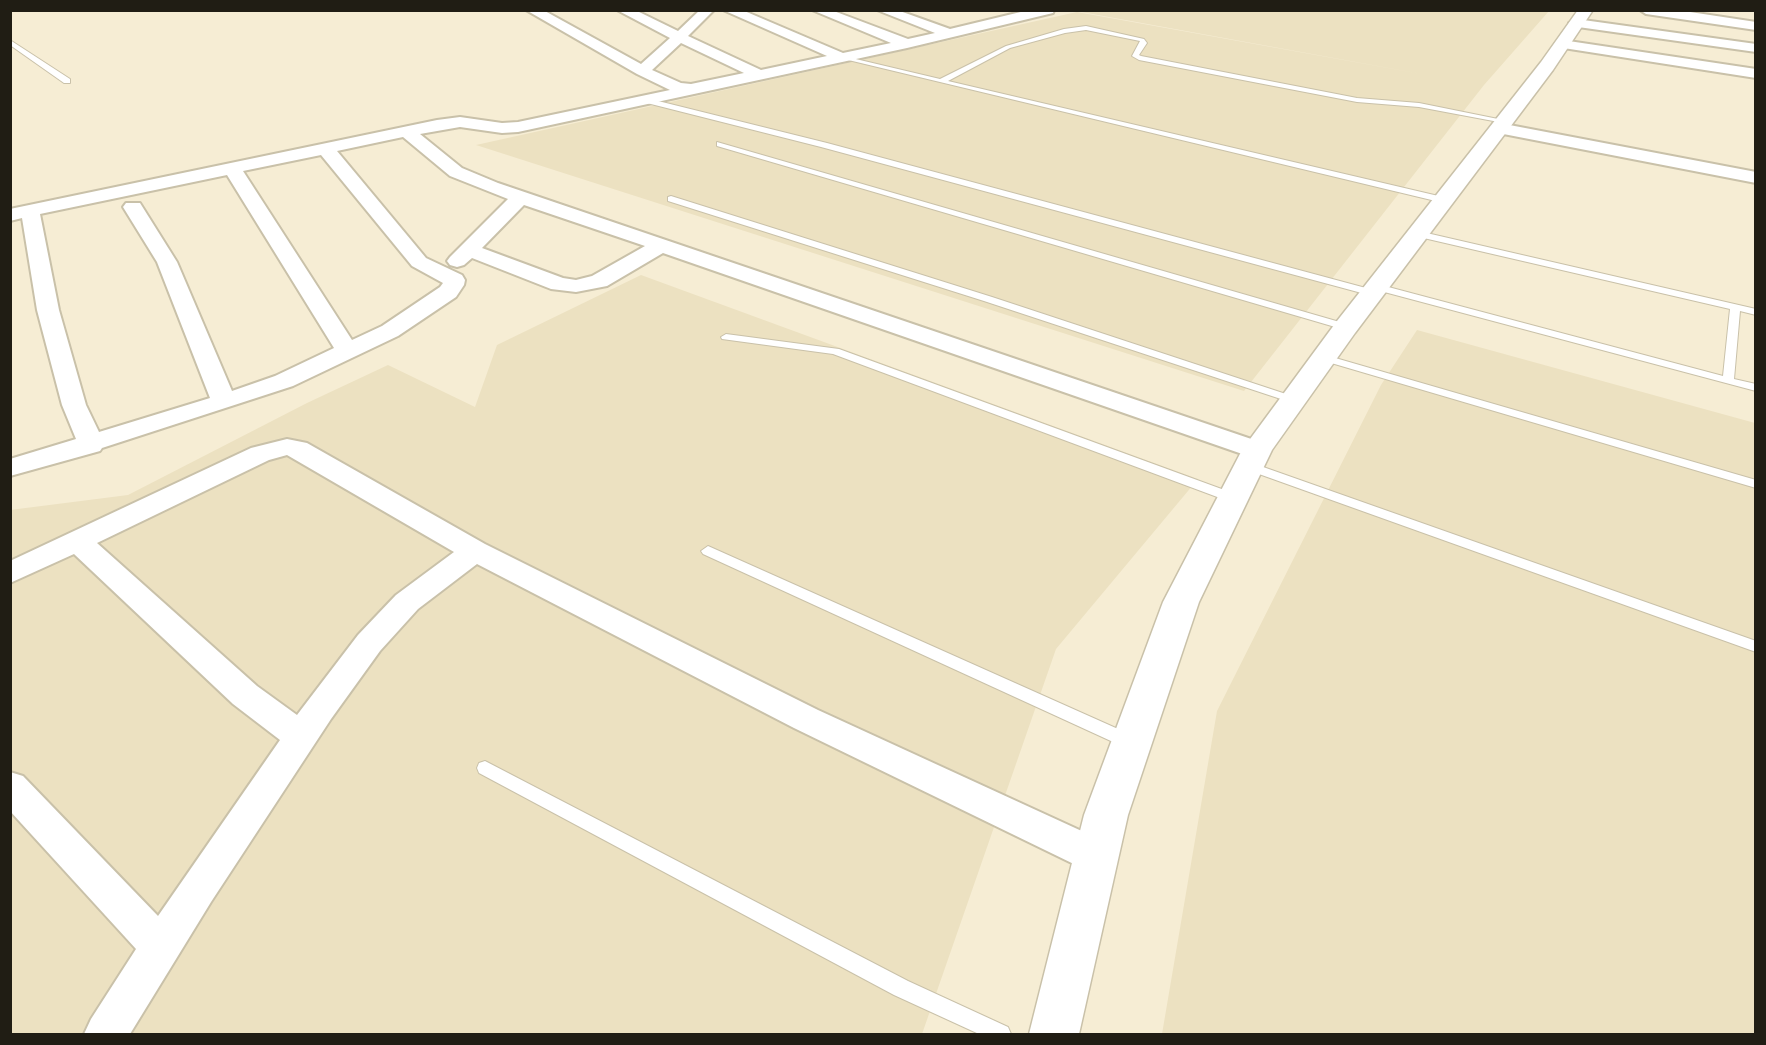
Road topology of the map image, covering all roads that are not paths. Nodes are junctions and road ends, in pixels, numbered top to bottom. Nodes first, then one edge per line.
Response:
1 (532, 10) edge
2 (623, 10) edge
3 (708, 10) edge
4 (729, 10) edge
5 (818, 10) edge
6 (883, 10) edge
7 (1048, 10) edge
8 (1646, 10) edge
9 (968, 14) dead end
10 (997, 23) junction
11 (1574, 26) edge
12 (1753, 26) edge
13 (950, 34) junction
14 (680, 37) junction
15 (10, 42) edge
16 (907, 44) junction
17 (1751, 47) edge
18 (843, 57) junction
19 (642, 71) junction
20 (1755, 74) edge
21 (760, 75) junction
22 (67, 81) dead end
23 (941, 81) junction
24 (690, 88) junction
25 (646, 100) junction
26 (1502, 124) junction
27 (406, 131) junction
28 (720, 144) dead end
29 (326, 148) junction
30 (232, 168) junction
31 (1755, 178) edge
32 (521, 197) junction
33 (671, 199) dead end
34 (1444, 200) junction
35 (133, 207) dead end
36 (20, 212) edge
37 (1418, 234) junction
38 (662, 245) junction
39 (469, 250) junction
40 (444, 274) junction
41 (1375, 290) junction
42 (1735, 307) junction
43 (1755, 312) edge
44 (1346, 327) junction
45 (726, 337) dead end
46 (348, 352) junction
47 (1326, 358) junction
48 (1728, 380) junction
49 (1755, 388) edge
50 (1294, 400) junction
51 (224, 402) junction
52 (91, 445) junction
53 (1253, 458) junction
54 (10, 468) edge
55 (1755, 484) edge
56 (1233, 498) junction
57 (78, 542) junction
58 (475, 551) junction
59 (708, 551) dead end
60 (10, 573) edge
61 (1755, 647) edge
62 (301, 737) junction
63 (1131, 743) junction
64 (485, 768) dead end
65 (10, 786) edge
66 (1096, 856) junction
67 (161, 947) junction
68 (105, 1035) edge
69 (1001, 1035) edge
70 (1054, 1035) edge

1 - 19 street
2 - 14 street
3 - 14 street
4 - 18 street
5 - 16 street
6 - 13 street
7 - 10 street
8 - 12 street
9 - 10 street
10 - 13 street
11 - 17 street
11 - 20 street
11 - 26 main road
12 - 17 street
13 - 16 street
14 - 19 street
14 - 21 street
15 - 22 lane
16 - 18 street
18 - 21 street
18 - 23 lane
19 - 24 street
21 - 24 street
23 - 26 lane
23 - 34 lane
24 - 25 street
25 - 27 street
25 - 41 lane
26 - 31 street
26 - 34 main road
27 - 29 street
27 - 32 street
28 - 44 lane
29 - 30 street
29 - 40 street
30 - 36 street
30 - 46 street
32 - 38 street
32 - 39 street
33 - 50 lane
34 - 37 main road
35 - 51 street
36 - 52 street
37 - 41 main road
37 - 42 lane
38 - 39 street
38 - 53 street
39 - 40 street
40 - 46 street
41 - 44 main road
41 - 48 lane
42 - 43 lane
42 - 48 lane
44 - 47 main road
45 - 56 lane
46 - 51 street
47 - 50 main road
47 - 55 lane
48 - 49 lane
50 - 53 main road
51 - 52 street
52 - 54 street
53 - 56 main road
53 - 61 lane
56 - 63 main road
57 - 58 street
57 - 60 street
57 - 62 street
58 - 62 street
58 - 66 street
59 - 63 lane
62 - 67 street
63 - 66 main road
64 - 69 lane
65 - 67 street
66 - 70 main road
67 - 68 street

